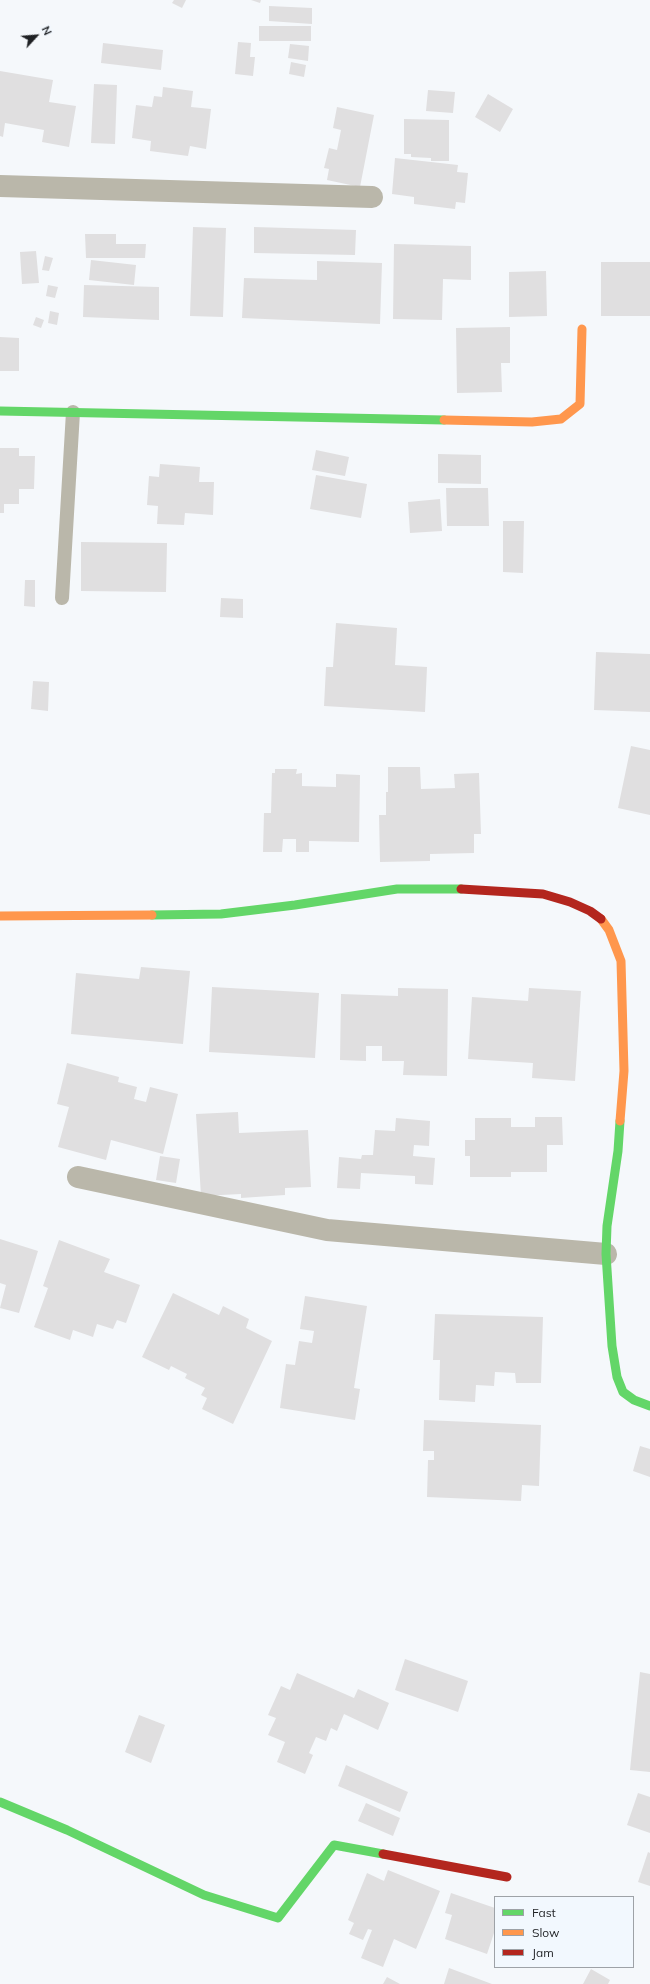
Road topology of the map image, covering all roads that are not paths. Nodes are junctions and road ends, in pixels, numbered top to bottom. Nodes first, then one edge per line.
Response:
1 (0, 186) edge
2 (372, 197) dead end
3 (582, 329) dead end
4 (0, 411) edge
5 (73, 412) junction
6 (62, 598) dead end
7 (0, 916) edge
8 (78, 1177) dead end
9 (606, 1254) junction
10 (650, 1406) edge
11 (0, 1802) edge
12 (507, 1876) dead end

1 - 2 street
3 - 5 street
4 - 5 street
5 - 6 lane
7 - 9 street
8 - 9 street
9 - 10 street
11 - 12 street

